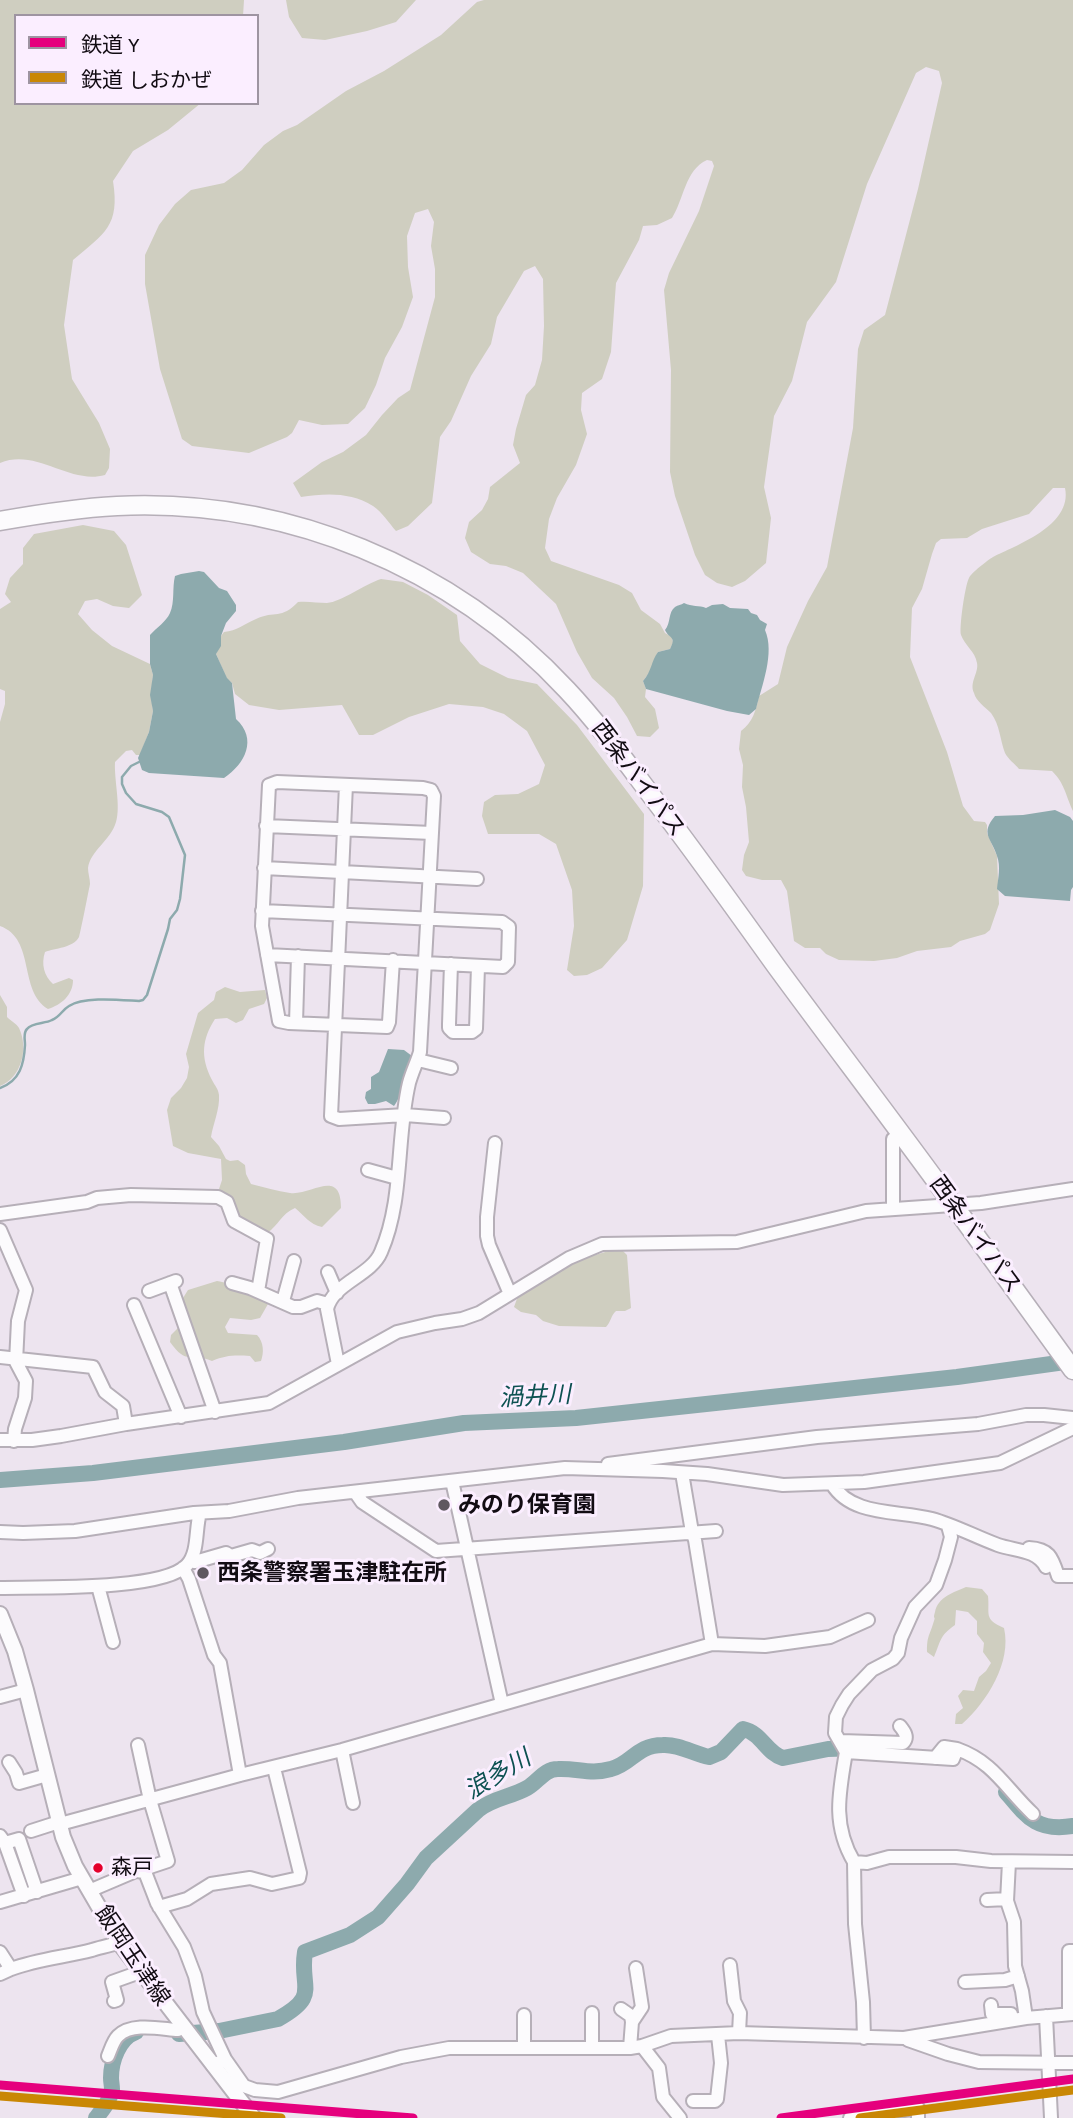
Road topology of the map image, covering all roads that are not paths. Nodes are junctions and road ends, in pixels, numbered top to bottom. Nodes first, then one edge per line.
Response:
1 (0, 521) edge
2 (346, 785) junction
3 (266, 825) junction
4 (344, 829) junction
5 (432, 833) junction
6 (264, 869) junction
7 (342, 872) junction
8 (429, 876) junction
9 (477, 879) dead end
10 (262, 911) junction
11 (340, 914) junction
12 (427, 918) junction
13 (267, 955) junction
14 (298, 956) junction
15 (338, 958) junction
16 (393, 961) junction
17 (425, 962) junction
18 (451, 964) junction
19 (478, 965) junction
20 (296, 1023) junction
21 (335, 1025) junction
22 (418, 1060) junction
23 (451, 1068) dead end
24 (405, 1115) junction
25 (444, 1118) dead end
26 (901, 1134) junction
27 (495, 1143) dead end
28 (368, 1170) dead end
29 (397, 1178) junction
30 (1073, 1189) edge
31 (954, 1205) junction
32 (894, 1208) junction
33 (0, 1214) edge
34 (0, 1230) edge
35 (293, 1261) dead end
36 (328, 1272) dead end
37 (232, 1283) dead end
38 (258, 1291) junction
39 (147, 1292) dead end
40 (337, 1293) junction
41 (510, 1294) junction
42 (283, 1301) junction
43 (328, 1304) junction
44 (134, 1305) dead end
45 (0, 1357) edge
46 (16, 1359) junction
47 (338, 1364) junction
48 (1073, 1370) edge
49 (215, 1412) junction
50 (181, 1417) junction
51 (1073, 1418) edge
52 (126, 1424) junction
53 (1073, 1428) edge
54 (0, 1440) edge
55 (14, 1441) junction
56 (587, 1468) junction
57 (682, 1473) junction
58 (452, 1480) junction
59 (832, 1484) junction
60 (355, 1492) junction
61 (200, 1513) junction
62 (948, 1525) junction
63 (716, 1531) dead end
64 (0, 1532) edge
65 (692, 1532) junction
66 (268, 1549) dead end
67 (466, 1549) junction
68 (1021, 1549) junction
69 (187, 1565) junction
70 (1046, 1567) dead end
71 (1073, 1576) edge
72 (97, 1586) junction
73 (0, 1588) edge
74 (0, 1614) edge
75 (868, 1620) dead end
76 (113, 1642) dead end
77 (712, 1644) junction
78 (26, 1690) junction
79 (0, 1697) edge
80 (502, 1704) junction
81 (900, 1726) dead end
82 (138, 1745) dead end
83 (843, 1746) junction
84 (342, 1750) junction
85 (9, 1762) dead end
86 (274, 1768) junction
87 (47, 1774) junction
88 (240, 1775) junction
89 (150, 1800) junction
90 (354, 1803) dead end
91 (1033, 1814) dead end
92 (60, 1823) junction
93 (31, 1831) dead end
94 (2, 1839) edge
95 (854, 1862) junction
96 (1009, 1862) junction
97 (1073, 1862) edge
98 (141, 1870) junction
99 (82, 1878) junction
100 (89, 1891) junction
101 (37, 1892) junction
102 (24, 1896) junction
103 (1007, 1899) junction
104 (987, 1900) dead end
105 (0, 1902) edge
106 (159, 1908) junction
107 (119, 1942) junction
108 (1073, 1951) edge
109 (0, 1952) edge
110 (730, 1965) dead end
111 (636, 1968) dead end
112 (6, 1971) edge
113 (140, 1972) junction
114 (1018, 1976) junction
115 (965, 1982) dead end
116 (114, 2001) dead end
117 (991, 2005) dead end
118 (621, 2009) dead end
119 (592, 2013) dead end
120 (1071, 2014) edge
121 (524, 2015) dead end
122 (1025, 2016) junction
123 (1046, 2016) junction
124 (632, 2022) junction
125 (186, 2032) junction
126 (739, 2033) junction
127 (718, 2035) junction
128 (864, 2038) junction
129 (904, 2038) junction
130 (636, 2047) junction
131 (524, 2048) junction
132 (592, 2048) junction
133 (108, 2056) dead end
134 (219, 2063) junction
135 (1048, 2063) junction
136 (1073, 2063) edge
137 (693, 2101) dead end
138 (858, 2117) edge
139 (254, 2118) edge
140 (680, 2118) edge
141 (918, 2118) edge
142 (1051, 2118) edge

1 - 26 highway, 西条バイパス
2 - 3 street
2 - 4 street
2 - 5 street
3 - 4 street
3 - 6 street
4 - 5 street
4 - 7 street
5 - 8 street
6 - 7 street
6 - 10 street
7 - 8 street
7 - 11 street
8 - 9 street
8 - 12 street
10 - 11 street
10 - 13 street
11 - 12 street
11 - 15 street
12 - 17 street
12 - 19 street
13 - 14 street
13 - 20 street
14 - 15 street
14 - 20 street
15 - 16 street
15 - 21 street
16 - 17 street
16 - 21 street
17 - 18 street
17 - 22 street
18 - 19 street
18 - 19 street
20 - 21 street
21 - 24 street
22 - 23 street
22 - 24 street
24 - 25 street
24 - 29 street
26 - 31 highway, 西条バイパス
26 - 32 street
27 - 41 street
28 - 29 street
29 - 40 street
30 - 31 street
31 - 32 street
31 - 48 highway, 西条バイパス
32 - 41 street
33 - 38 street
34 - 46 street
35 - 42 street
36 - 40 street
37 - 38 street
38 - 42 street
39 - 49 street
40 - 43 street
41 - 47 street
42 - 43 street
43 - 47 street
44 - 50 street
45 - 46 street
46 - 52 street
46 - 55 street
47 - 49 street
49 - 50 street
50 - 52 street
51 - 56 street
52 - 55 street
53 - 59 street
54 - 55 street
56 - 57 street
56 - 58 street
57 - 59 street
57 - 65 street
58 - 60 street
58 - 67 street
59 - 62 street
60 - 61 street
60 - 67 street
61 - 64 street
61 - 69 street
62 - 68 street
62 - 83 street
63 - 65 street
65 - 67 street
65 - 77 street
66 - 69 street
67 - 80 street
68 - 70 street
68 - 71 street
69 - 72 street
69 - 88 street
72 - 73 street
72 - 76 street
74 - 78 main road, 飯岡玉津線
75 - 77 street
77 - 80 street
78 - 79 street
78 - 87 main road, 飯岡玉津線
80 - 84 street
81 - 83 street
82 - 89 street
83 - 91 street
83 - 95 street
84 - 86 street
84 - 90 street
85 - 87 street
86 - 88 street
86 - 106 street
87 - 92 main road, 飯岡玉津線
88 - 89 street
89 - 92 street
89 - 98 street
92 - 93 street
92 - 99 main road, 飯岡玉津線
94 - 101 street
94 - 102 street
95 - 96 street
95 - 128 street
96 - 97 street
96 - 103 street
98 - 100 street
98 - 106 street
99 - 100 main road, 飯岡玉津線
99 - 101 street
100 - 107 main road, 飯岡玉津線
101 - 102 street
102 - 105 street
103 - 104 street
103 - 114 street
106 - 134 street
107 - 112 street
107 - 113 main road, 飯岡玉津線
108 - 120 street
109 - 112 street
110 - 126 street
111 - 124 street
113 - 116 street
113 - 125 main road, 飯岡玉津線
114 - 115 street
114 - 122 street
117 - 122 street
118 - 124 street
119 - 132 street
120 - 123 street
121 - 131 street
122 - 123 street
122 - 129 street
123 - 135 street
124 - 130 street
125 - 133 street
125 - 134 main road, 飯岡玉津線
126 - 127 street
126 - 128 street
127 - 130 street
127 - 137 street
128 - 129 street
129 - 135 street
130 - 132 street
130 - 140 street
131 - 132 street
131 - 134 street
134 - 139 main road, 飯岡玉津線
135 - 136 street
135 - 142 street
138 - 141 street

